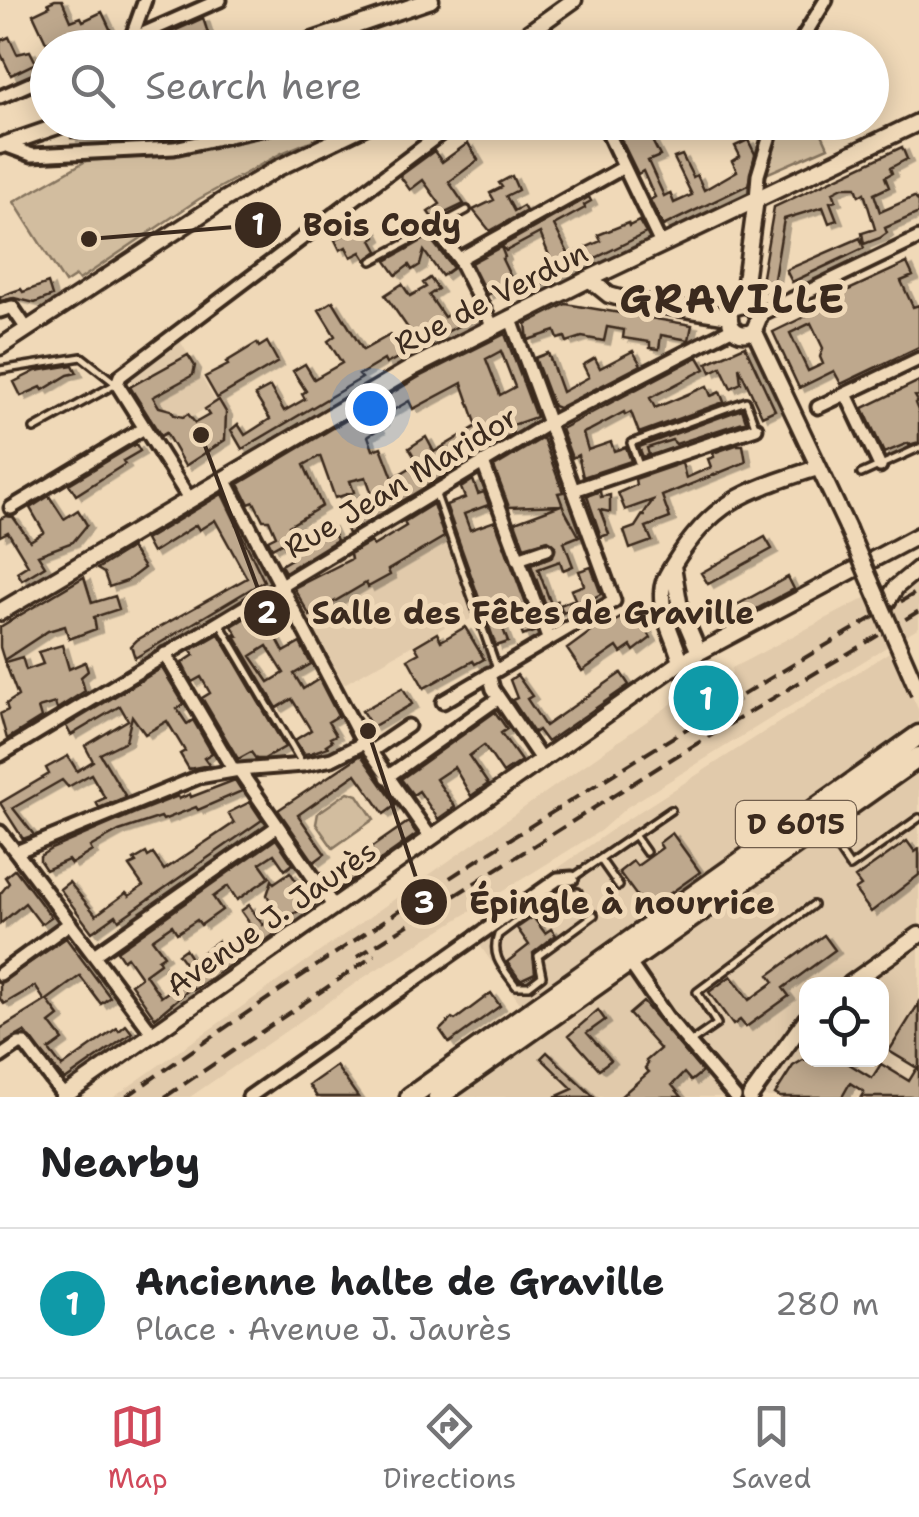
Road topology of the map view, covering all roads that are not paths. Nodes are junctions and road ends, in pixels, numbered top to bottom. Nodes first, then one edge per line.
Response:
1 (145, 0) edge
2 (220, 0) edge
3 (432, 0) edge
4 (574, 0) edge
5 (826, 0) edge
6 (135, 30) edge
7 (157, 30) edge
8 (343, 30) edge
9 (533, 30) edge
10 (807, 30) edge
11 (30, 84) edge
12 (0, 98) edge
13 (919, 122) edge
14 (30, 136) edge
15 (889, 136) edge
16 (211, 140) edge
17 (336, 140) edge
18 (432, 140) edge
19 (613, 140) edge
20 (769, 140) edge
21 (880, 140) edge
22 (2, 146) edge
23 (624, 167) junction
24 (756, 198) junction
25 (467, 210) dead end
26 (434, 228) junction
27 (919, 238) edge
28 (661, 244) junction
29 (459, 259) junction
30 (372, 261) dead end
31 (589, 279) junction
32 (742, 304) junction
33 (0, 311) edge
34 (510, 317) junction
35 (731, 322) junction
36 (756, 322) junction
37 (492, 326) junction
38 (27, 328) junction
39 (0, 347) edge
40 (919, 359) edge
41 (0, 370) edge
42 (117, 384) junction
43 (846, 394) junction
44 (818, 407) dead end
45 (549, 423) junction
46 (144, 428) junction
47 (756, 428) joint
48 (34, 429) dead end
49 (919, 448) edge
50 (482, 463) junction
51 (880, 466) junction
52 (640, 468) junction
53 (817, 468) junction
54 (861, 474) dead end
55 (225, 479) junction
56 (574, 490) junction
57 (434, 492) junction
58 (190, 500) junction
59 (11, 508) dead end
60 (919, 535) edge
61 (547, 548) dead end
62 (518, 559) junction
63 (673, 566) junction
64 (919, 568) edge
65 (280, 584) junction
66 (2, 608) edge
67 (882, 610) junction
68 (218, 622) junction
69 (548, 638) junction
70 (698, 650) junction
71 (165, 654) junction
72 (681, 662) junction
73 (493, 671) junction
74 (919, 693) edge
75 (499, 698) junction
76 (443, 702) dead end
77 (408, 726) dead end
78 (919, 734) edge
79 (367, 747) junction
80 (0, 755) edge
81 (919, 757) edge
82 (542, 761) junction
83 (303, 765) junction
84 (236, 770) junction
85 (388, 777) junction
86 (671, 810) dead end
87 (919, 818) edge
88 (278, 826) junction
89 (0, 832) edge
90 (634, 835) junction
91 (432, 838) junction
92 (833, 842) dead end
93 (9, 851) edge
94 (646, 852) dead end
95 (600, 859) junction
96 (572, 878) joint
97 (619, 886) dead end
98 (578, 892) dead end
99 (813, 905) dead end
100 (334, 907) junction
101 (594, 915) dead end
102 (70, 923) junction
103 (918, 935) edge
104 (94, 955) junction
105 (624, 955) junction
106 (0, 974) edge
107 (542, 976) junction
108 (860, 977) edge
109 (546, 1000) junction
110 (799, 1028) edge
111 (153, 1034) junction
112 (689, 1043) junction
113 (0, 1057) edge
114 (64, 1097) edge
115 (248, 1097) edge
116 (410, 1097) edge
117 (438, 1097) edge
118 (735, 1097) edge
119 (750, 1097) edge

1 - 6 street
2 - 7 street
3 - 8 street
4 - 9 street
5 - 10 street
11 - 12 street
13 - 15 main road, Rue de Verdun
14 - 22 street
16 - 22 street
17 - 38 street
18 - 42 street
19 - 23 street
20 - 24 street
21 - 24 main road, Rue de Verdun
23 - 28 street
23 - 29 street
24 - 28 main road, Rue de Verdun
24 - 32 street
25 - 26 lane
26 - 29 street
26 - 30 lane
27 - 36 street
28 - 31 main road, Rue de Verdun
29 - 37 street
31 - 34 main road, Rue de Verdun
31 - 35 street
32 - 35 street
32 - 36 street
33 - 38 street
34 - 37 main road, Rue de Verdun
34 - 45 street
35 - 36 street
35 - 45 street, Rue Jean Maridor
36 - 53 street
37 - 55 main road, Rue de Verdun
38 - 39 street
40 - 43 street
41 - 42 lane
42 - 46 street
42 - 48 lane
43 - 44 street
43 - 51 street
45 - 50 street, Rue Jean Maridor
45 - 56 street
46 - 58 street
46 - 59 street
47 - 52 street
47 - 52 lane
49 - 51 lane
50 - 57 street, Rue Jean Maridor
50 - 62 street
51 - 54 lane
52 - 56 street
53 - 63 street
53 - 67 street, bridge
55 - 58 main road, Rue de Verdun
55 - 65 street
56 - 69 street
57 - 65 street, Rue Jean Maridor
57 - 73 lane
58 - 66 main road, Rue de Verdun
60 - 70 street, Avenue J. Jaurès
61 - 62 street
62 - 69 street
63 - 70 street
63 - 72 street
64 - 67 street
65 - 68 street, Rue Jean Maridor
65 - 79 street
67 - 74 street, bridge
68 - 71 street, Rue Jean Maridor
68 - 83 lane
69 - 73 street
70 - 72 street, Avenue J. Jaurès
71 - 80 street, Rue Jean Maridor
71 - 84 street
72 - 82 street, Avenue J. Jaurès
73 - 75 street
73 - 76 street
75 - 82 street
75 - 85 street
77 - 79 street
78 - 105 main road, D 6015
79 - 83 street
79 - 85 street
81 - 105 main road, D 6015
82 - 91 street, Avenue J. Jaurès
83 - 84 street
84 - 88 street
84 - 93 street
85 - 91 street
86 - 90 lane
87 - 92 lane
88 - 100 street
88 - 104 street
89 - 93 street
90 - 94 lane
90 - 95 lane
91 - 100 street, Avenue J. Jaurès
93 - 102 street
95 - 96 lane
95 - 97 lane
96 - 115 street
98 - 107 lane
99 - 112 lane
100 - 111 street, Avenue J. Jaurès
101 - 107 lane
102 - 104 street
102 - 106 street
103 - 108 street
104 - 111 street
105 - 109 main road, D 6015
105 - 112 street
105 - 117 main road, D 6015
107 - 109 lane
109 - 116 main road, D 6015
110 - 119 street
111 - 114 street, Avenue J. Jaurès
112 - 118 street
113 - 114 street

